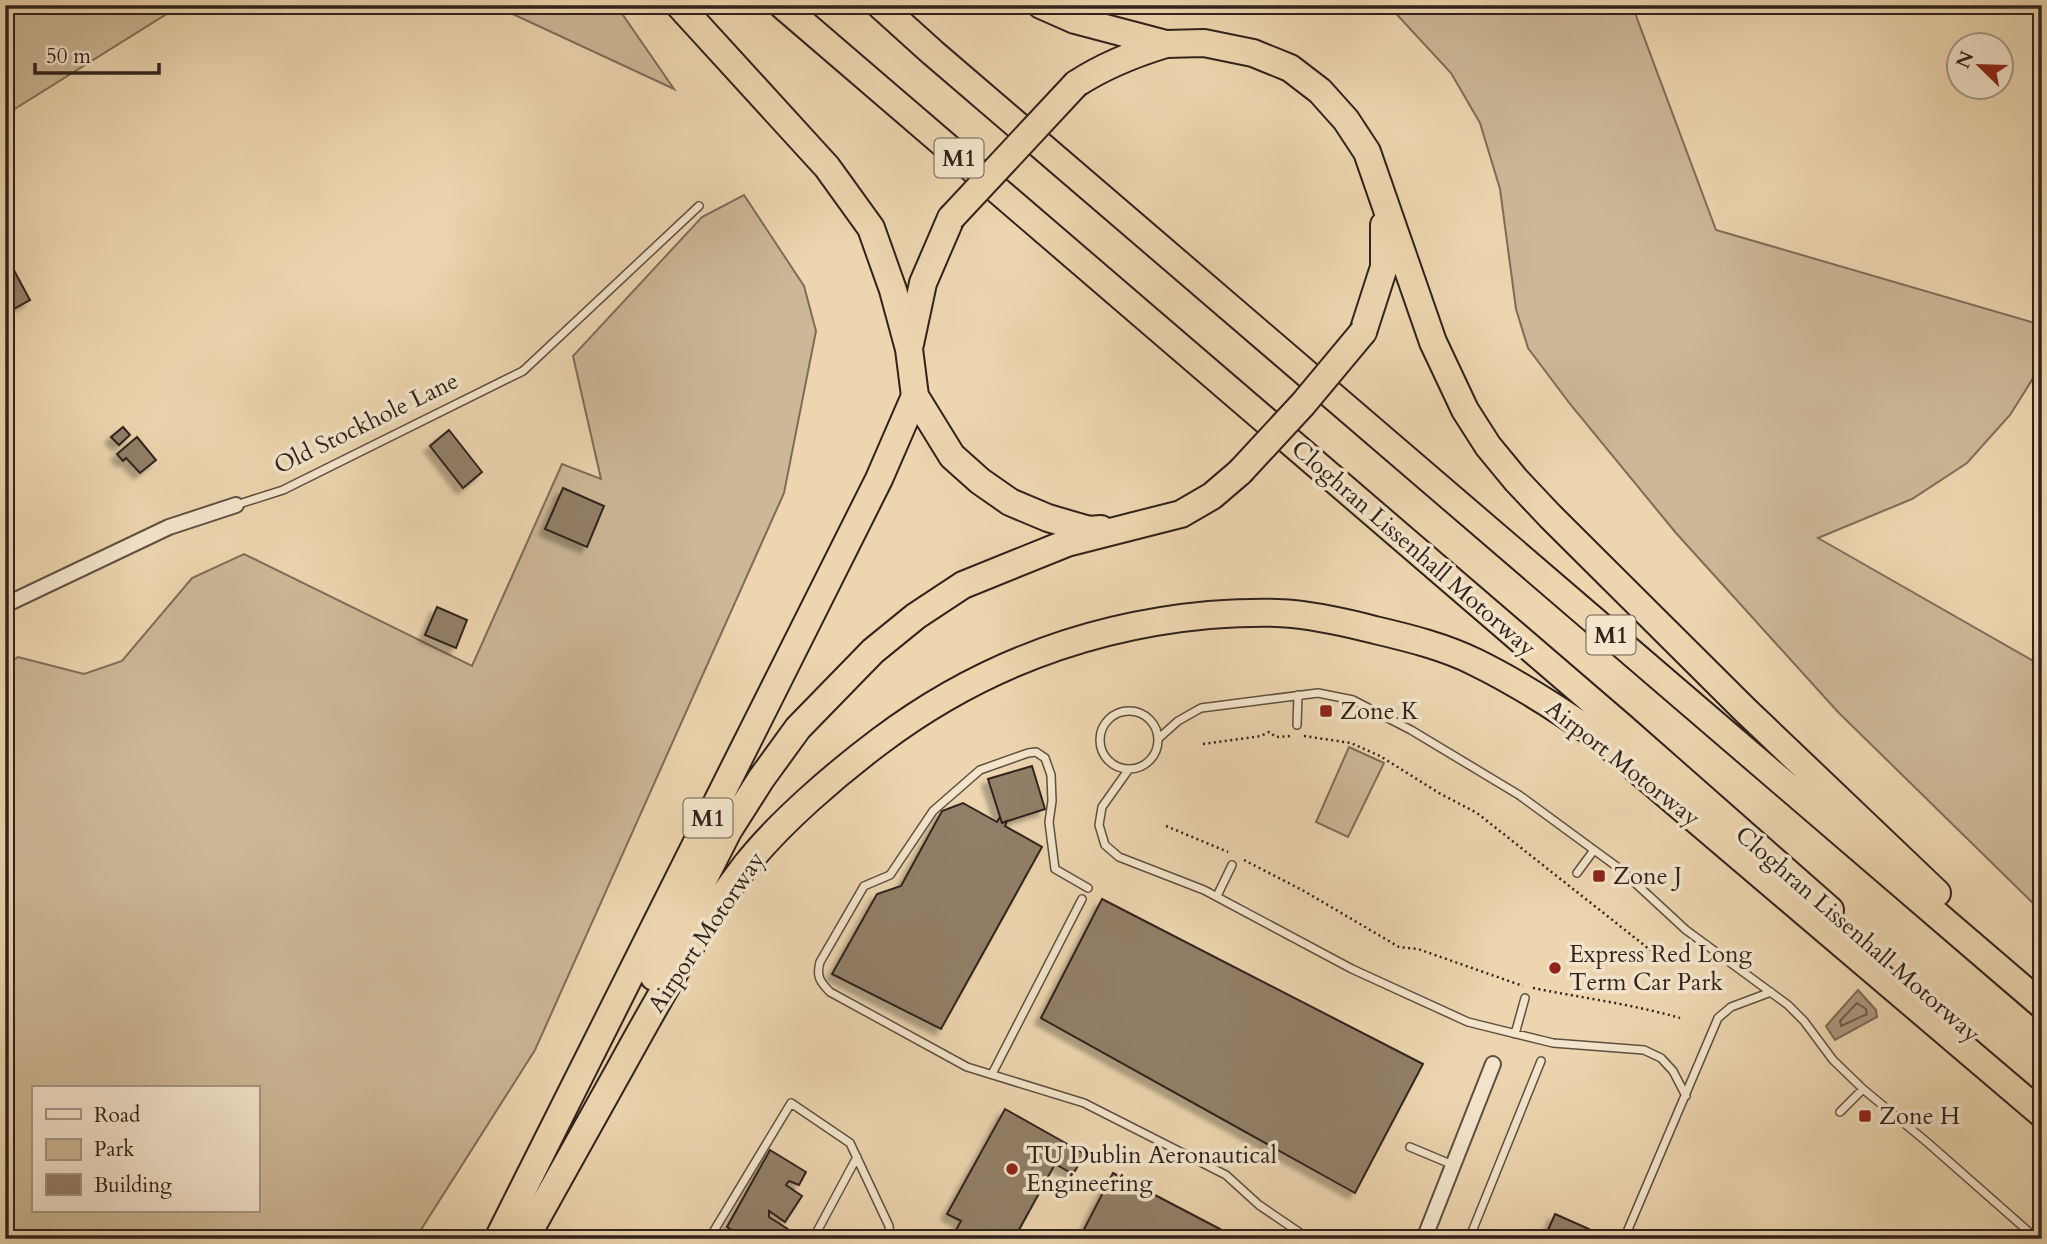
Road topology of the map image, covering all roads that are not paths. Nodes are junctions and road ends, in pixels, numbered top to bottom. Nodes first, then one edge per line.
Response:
1 (679, 5) edge
2 (782, 5) edge
3 (880, 5) edge
4 (1041, 5) edge
5 (1166, 44) junction
6 (699, 206) dead end
7 (1385, 206) junction
8 (909, 349) junction
9 (915, 396) junction
10 (236, 505) joint
11 (1135, 527) junction
12 (5, 605) edge
13 (1298, 695) junction
14 (1297, 725) dead end
15 (1158, 738) junction
16 (1129, 769) junction
17 (1594, 850) junction
18 (1232, 865) dead end
19 (1577, 873) dead end
20 (1088, 888) dead end
21 (1217, 896) junction
22 (1082, 900) dead end
23 (1771, 992) junction
24 (2042, 994) edge
25 (1525, 998) dead end
26 (2042, 1005) edge
27 (1516, 1034) junction
28 (1541, 1061) dead end
29 (1493, 1064) dead end
30 (992, 1074) junction
31 (1863, 1089) junction
32 (2042, 1096) edge
33 (1686, 1097) junction
34 (1840, 1112) dead end
35 (2042, 1114) edge
36 (1410, 1147) dead end
37 (857, 1157) junction
38 (1453, 1165) junction
39 (498, 1239) edge
40 (523, 1239) edge
41 (720, 1239) edge
42 (813, 1239) edge
43 (890, 1239) edge
44 (1309, 1239) edge
45 (1423, 1239) edge
46 (1469, 1239) edge
47 (1624, 1239) edge
48 (2037, 1239) edge

1 - 8 highway, M1
2 - 32 highway, Cloghran Lissenhall Motorway / M1
3 - 26 highway, M1
4 - 5 highway
5 - 7 highway, M1
5 - 8 highway, M1, bridge
6 - 10 lane, Old Stockhole Lane
7 - 11 highway, M1, bridge
7 - 24 highway, M1
8 - 9 highway, M1
9 - 11 highway, M1
9 - 39 highway, Airport Motorway / M1
10 - 12 street, Old Stockhole Lane
11 - 40 highway, M1
13 - 14 lane
13 - 15 lane
13 - 17 lane
15 - 16 lane
15 - 16 lane
16 - 21 lane
17 - 19 lane
17 - 23 lane
18 - 21 lane
20 - 30 lane
21 - 27 lane
22 - 30 lane
23 - 31 lane
23 - 33 lane
25 - 27 lane
27 - 33 lane
28 - 46 lane
29 - 38 street
30 - 44 lane
31 - 34 lane
31 - 48 lane
33 - 47 lane
35 - 40 highway, Airport Motorway / M1
36 - 38 lane
37 - 41 lane
37 - 42 lane
37 - 43 lane
38 - 45 street

